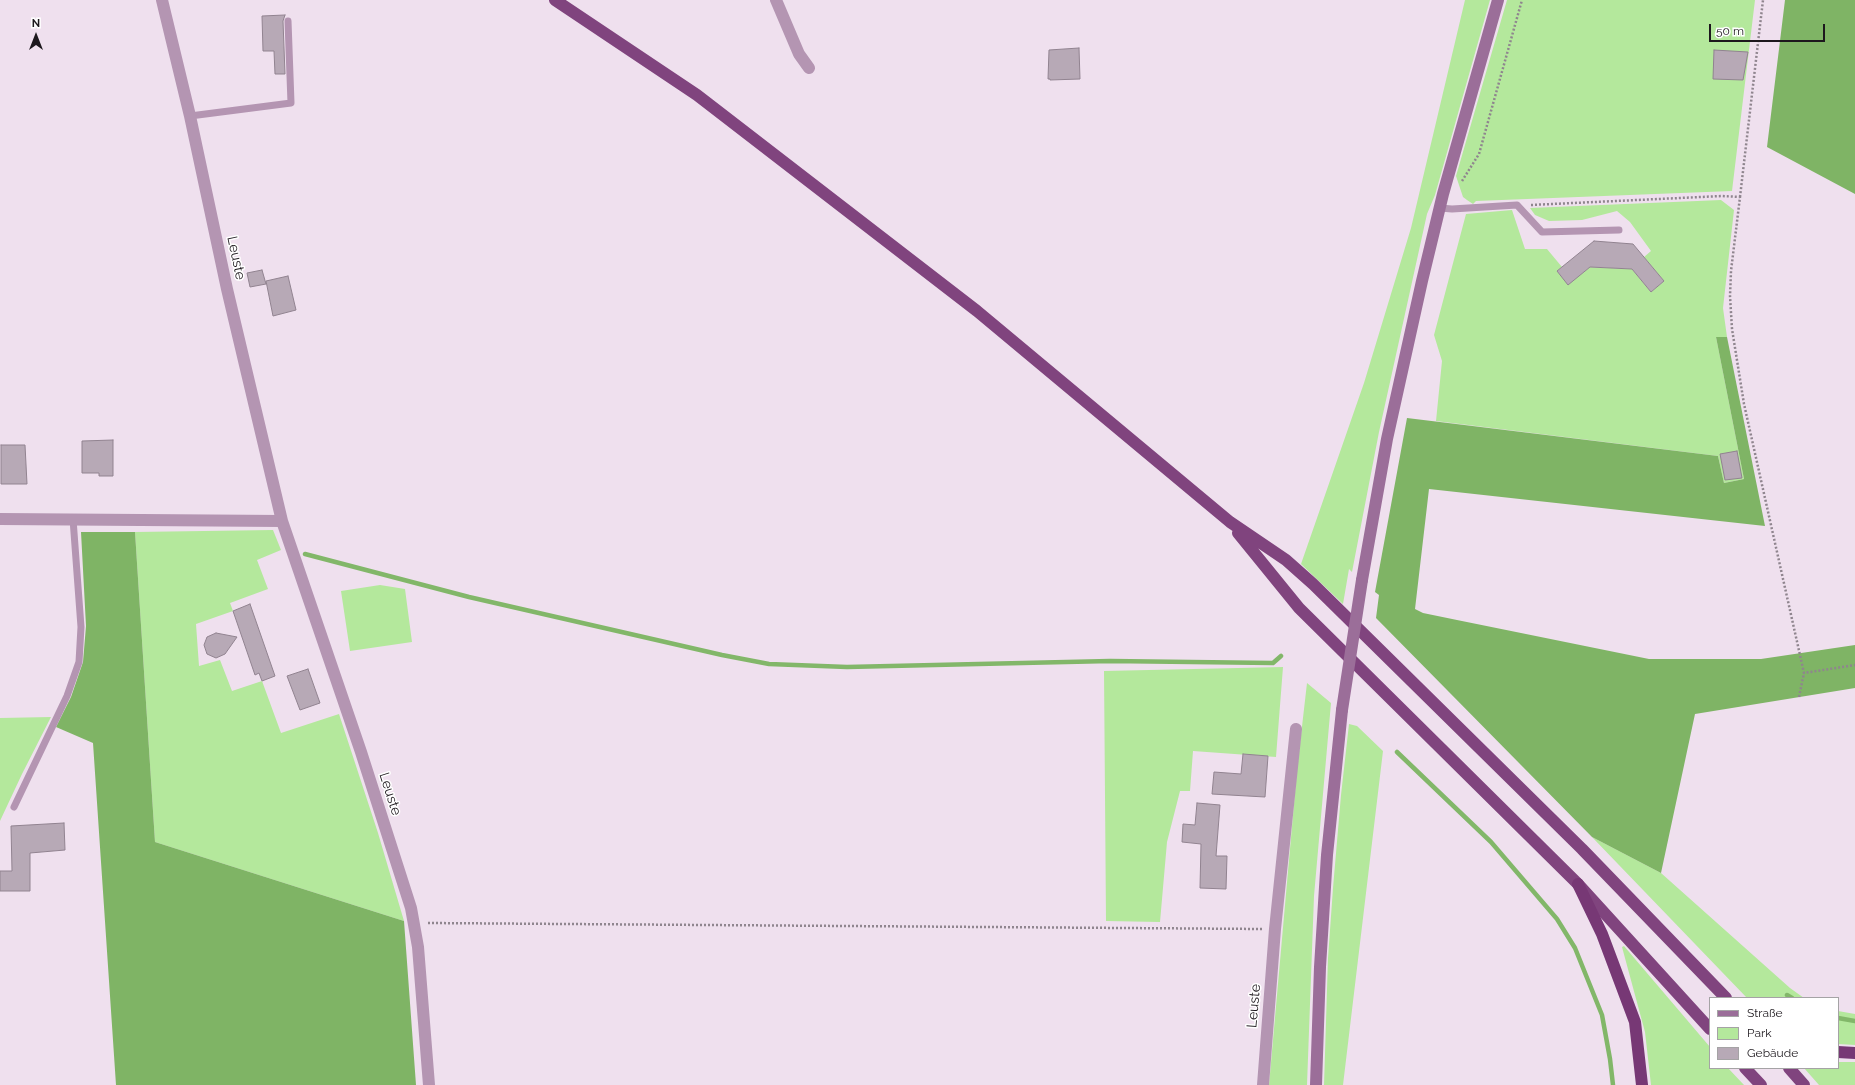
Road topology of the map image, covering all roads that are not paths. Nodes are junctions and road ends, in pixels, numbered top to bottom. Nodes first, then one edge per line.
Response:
1 (162, 0) edge
2 (555, 0) edge
3 (776, 0) edge
4 (1498, 0) edge
5 (288, 21) dead end
6 (808, 68) dead end
7 (190, 116) junction
8 (1440, 208) junction
9 (1619, 230) dead end
10 (0, 518) edge
11 (73, 519) junction
12 (282, 521) junction
13 (1230, 522) junction
14 (1296, 728) dead end
15 (14, 807) dead end
16 (1578, 884) junction
17 (1725, 997) edge
18 (1709, 1028) edge
19 (1839, 1052) edge
20 (1855, 1052) edge
21 (1746, 1069) edge
22 (1790, 1069) edge
23 (430, 1085) edge
24 (1263, 1085) edge
25 (1316, 1085) edge
26 (1642, 1085) edge
27 (1761, 1085) edge
28 (1804, 1085) edge

1 - 7 street, Leuste
2 - 13 highway
3 - 6 street
4 - 8 main road
5 - 7 lane
7 - 12 street, Leuste
8 - 9 lane
8 - 25 main road, bridge
10 - 11 street
11 - 12 street
11 - 15 lane
12 - 23 street, Leuste
13 - 16 highway
13 - 17 highway
14 - 24 street, Leuste
16 - 18 highway
16 - 26 highway
19 - 20 highway
21 - 27 highway
22 - 28 highway

